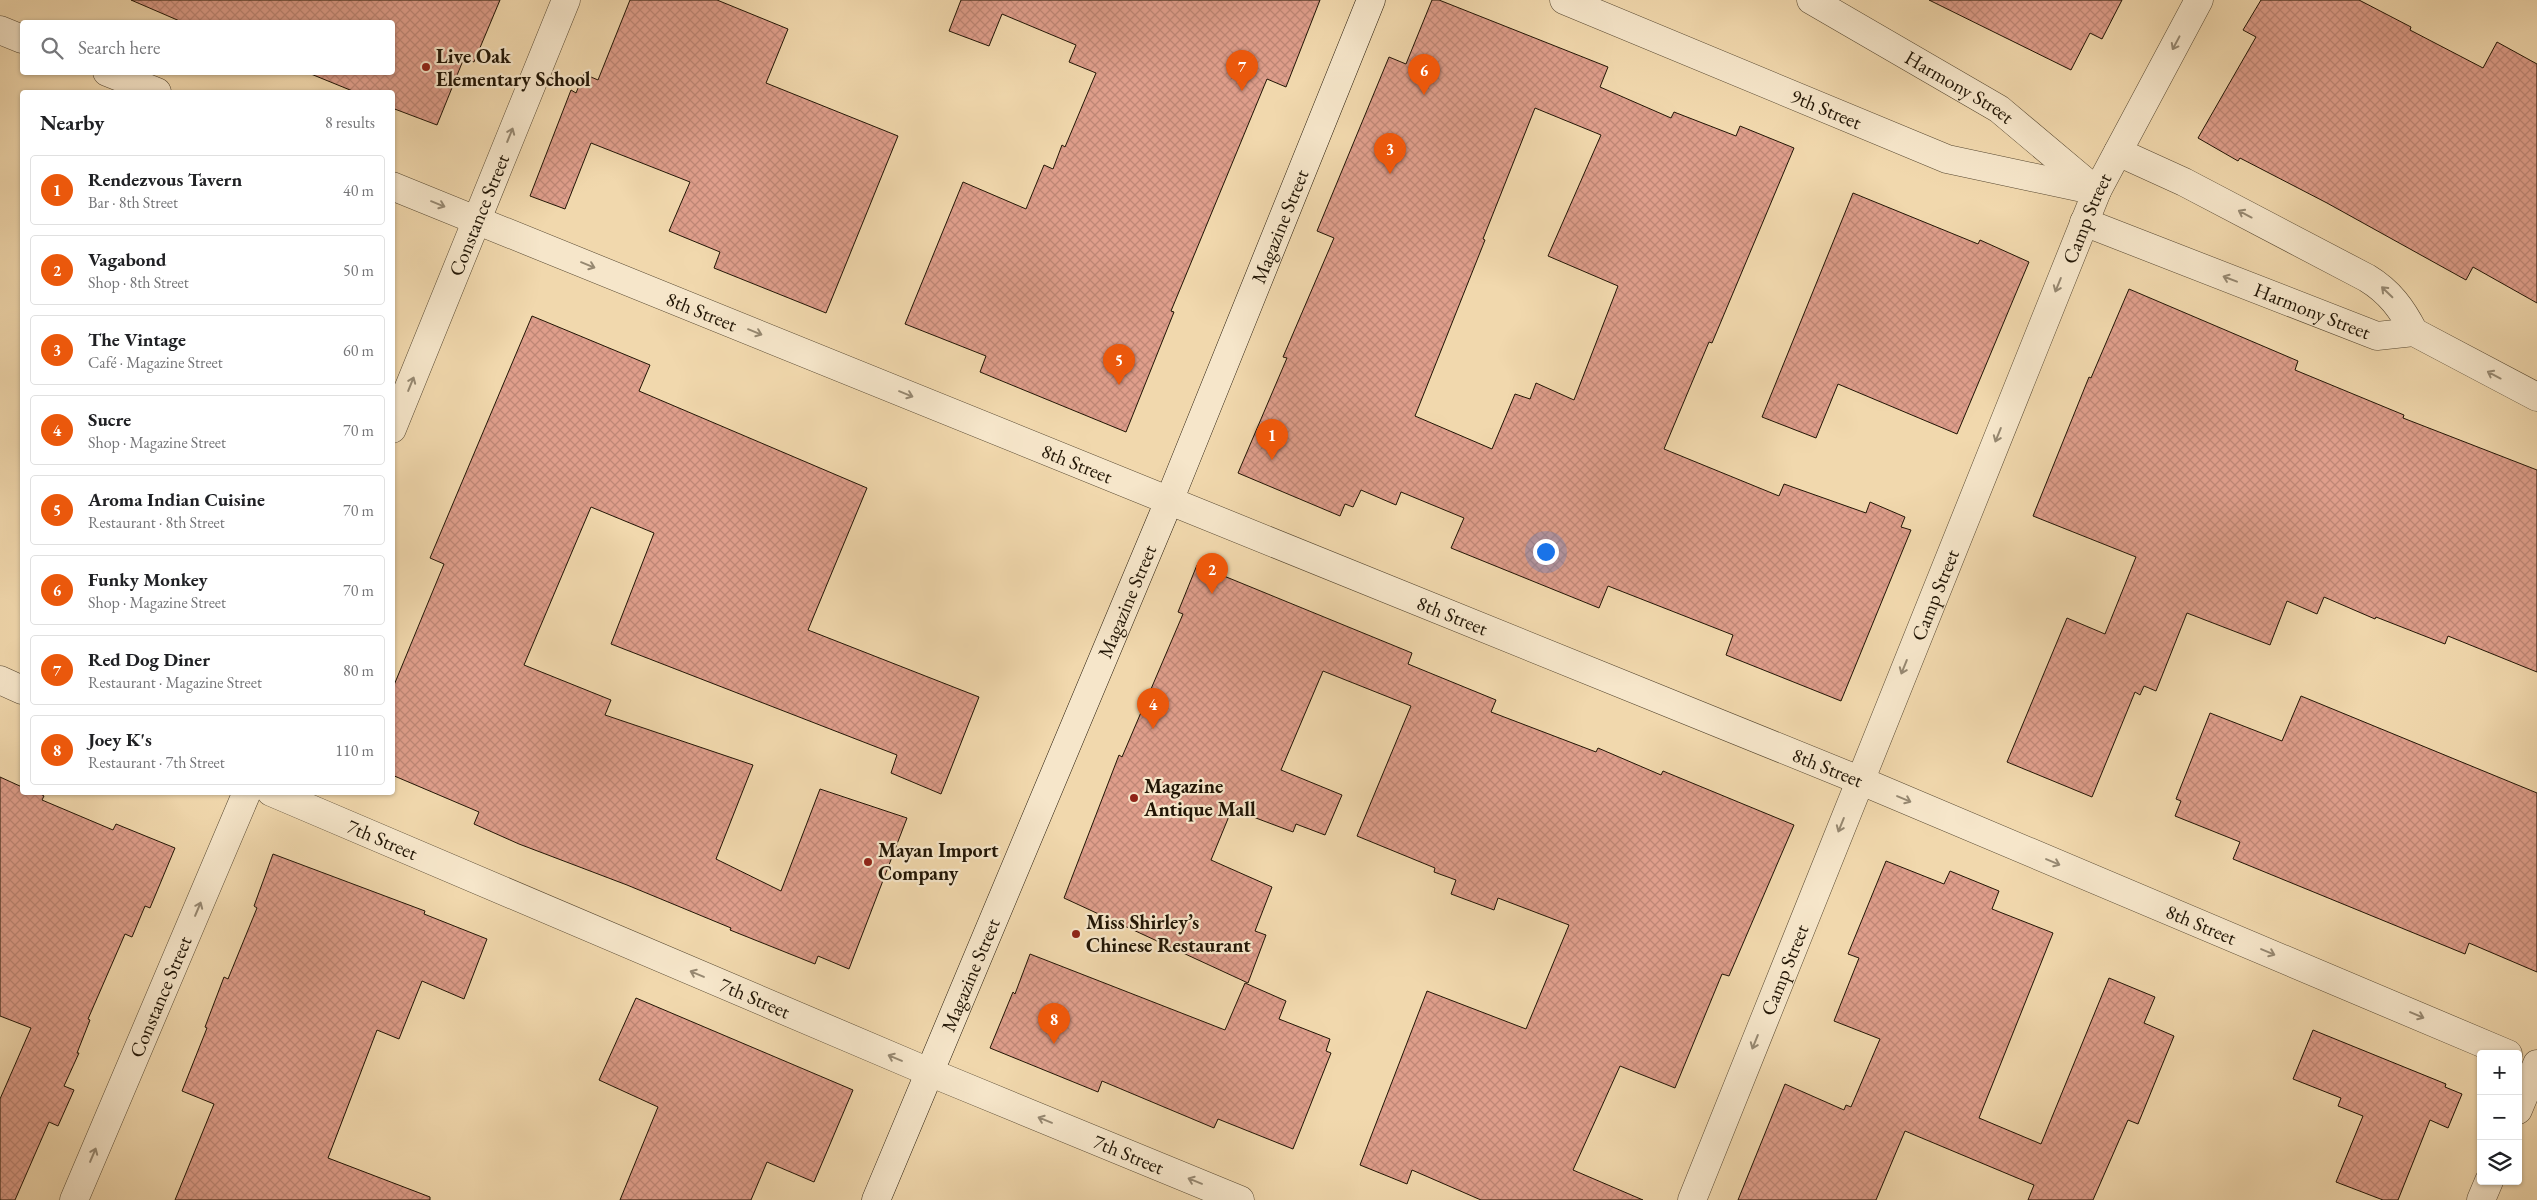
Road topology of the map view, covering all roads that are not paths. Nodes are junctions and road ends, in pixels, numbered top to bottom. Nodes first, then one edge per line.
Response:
1 (566, 0) edge
2 (1371, 0) edge
3 (1564, 0) edge
4 (1811, 0) edge
5 (2199, 0) edge
6 (0, 30) edge
7 (20, 38) edge
8 (114, 75) edge
9 (152, 90) edge
10 (2118, 152) junction
11 (395, 187) edge
12 (2096, 191) junction
13 (476, 219) junction
14 (2084, 222) junction
15 (2414, 332) junction
16 (2537, 397) edge
17 (395, 422) edge
18 (1169, 501) junction
19 (0, 680) edge
20 (20, 689) edge
21 (1859, 780) junction
22 (246, 795) edge
23 (278, 795) edge
24 (2499, 1050) edge
25 (2522, 1059) edge
26 (2537, 1065) edge
27 (928, 1072) junction
28 (2522, 1101) edge
29 (2487, 1185) edge
30 (74, 1200) edge
31 (876, 1200) edge
32 (1240, 1200) edge
33 (1692, 1200) edge
34 (2481, 1200) edge

13 -> 1 street, Constance Street
2 - 18 street, Magazine Street
3 - 12 street, 9th Street
4 - 12 street, Harmony Street
5 -> 10 street, Camp Street
6 - 7 street
8 - 9 street
10 - 12 street, Camp Street
15 -> 10 street
11 -> 13 street, 8th Street
12 - 14 street, Camp Street
17 -> 13 street, Constance Street
13 -> 18 street, 8th Street
15 -> 14 street, Harmony Street
14 -> 21 street, Camp Street
16 -> 15 street
18 - 21 street, 8th Street
18 - 27 street, Magazine Street
19 - 20 street
21 -> 24 street, 8th Street
21 -> 33 street, Camp Street
30 -> 22 street, Constance Street
27 -> 23 street, 7th Street
25 - 26 street
26 - 28 street
27 - 31 street, Magazine Street
32 -> 27 street, 7th Street
29 - 34 street

